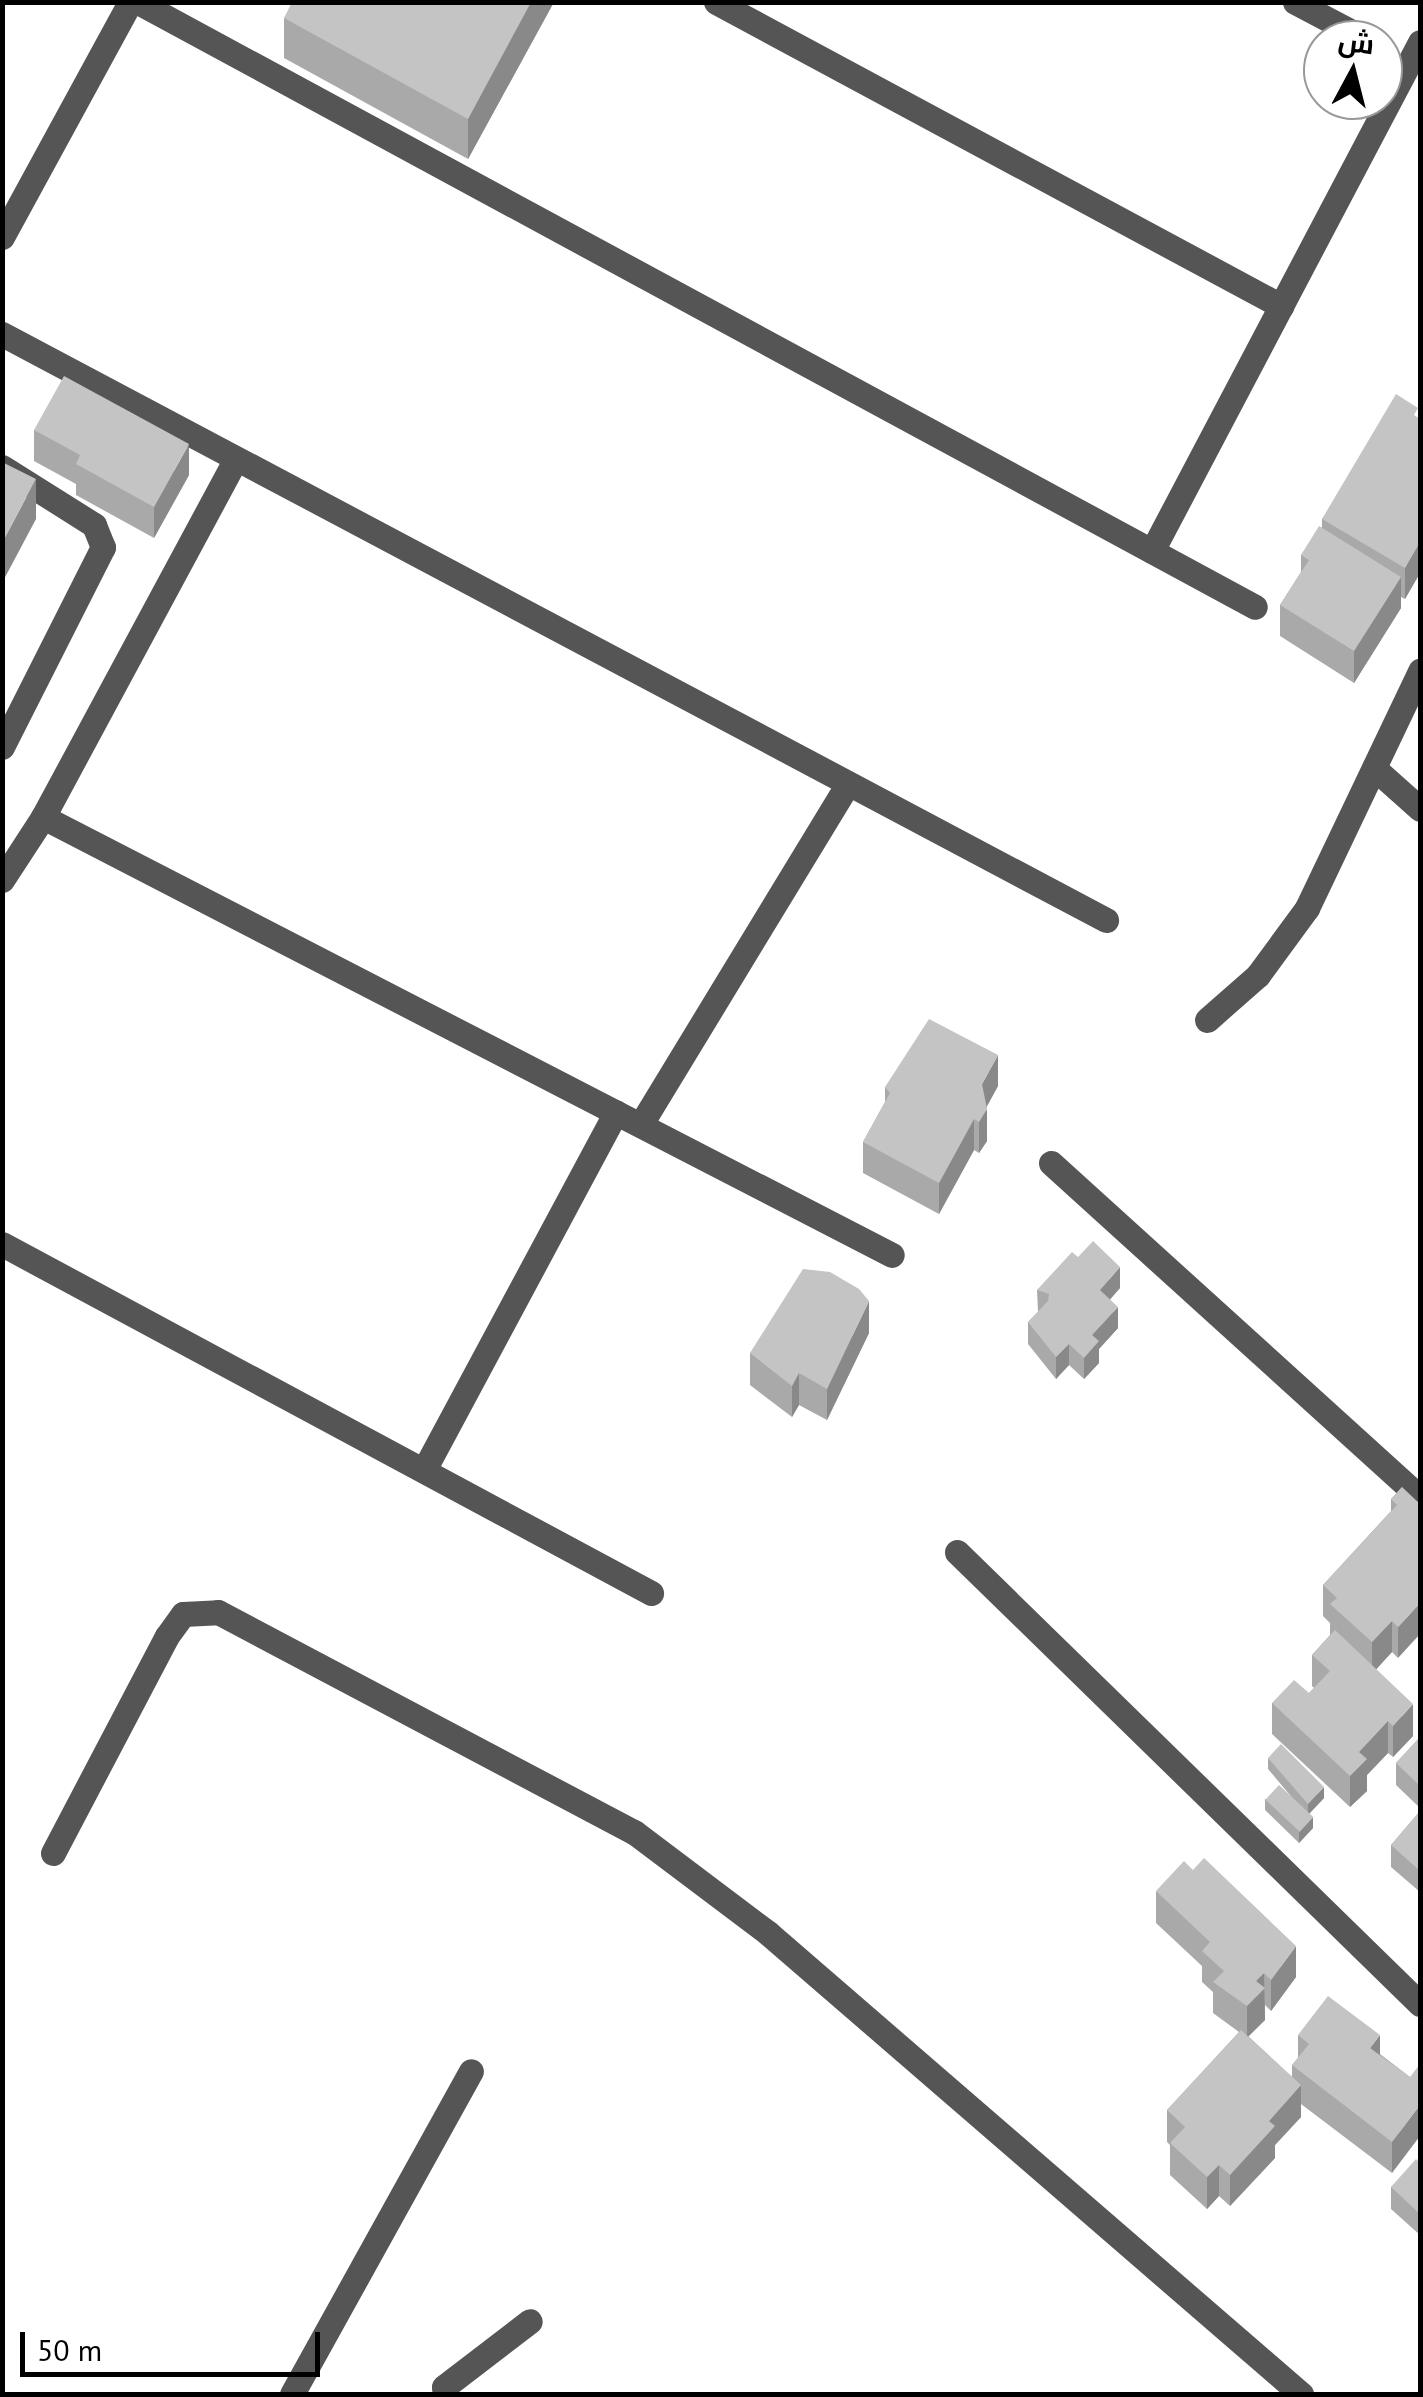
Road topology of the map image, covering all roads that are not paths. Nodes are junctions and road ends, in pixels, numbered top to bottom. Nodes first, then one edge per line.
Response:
1 (130, 2) edge
2 (138, 2) edge
3 (716, 2) edge
4 (1295, 2) edge
5 (1330, 20) edge
6 (1415, 52) edge
7 (2, 237) edge
8 (1281, 306) junction
9 (2, 334) edge
10 (235, 460) junction
11 (2, 467) edge
12 (1152, 552) junction
13 (1255, 607) dead end
14 (1420, 671) edge
15 (2, 746) edge
16 (1374, 768) junction
17 (848, 784) junction
18 (1420, 809) edge
19 (43, 818) junction
20 (2, 880) edge
21 (1106, 920) dead end
22 (1206, 1020) dead end
23 (616, 1112) junction
24 (640, 1124) junction
25 (1050, 1162) dead end
26 (2, 1244) edge
27 (892, 1256) dead end
28 (424, 1470) junction
29 (1420, 1498) edge
30 (957, 1552) dead end
31 (652, 1592) dead end
32 (54, 1853) dead end
33 (1420, 2004) edge
34 (471, 2071) dead end
35 (530, 2321) dead end
36 (292, 2394) edge
37 (446, 2394) edge
38 (1301, 2394) edge

1 - 7 street
2 - 12 street
3 - 8 street
4 - 5 street
6 - 8 street
8 - 12 street
9 - 10 street
10 - 17 street
10 - 19 street
11 - 15 street
12 - 13 street
14 - 16 street
16 - 18 street
16 - 22 street
17 - 21 street
17 - 24 street
19 - 20 street
19 - 23 street
23 - 24 street
23 - 28 street
24 - 27 street
25 - 29 street
26 - 28 street
28 - 31 street
30 - 33 street
32 - 38 street
34 - 36 street
35 - 37 street

